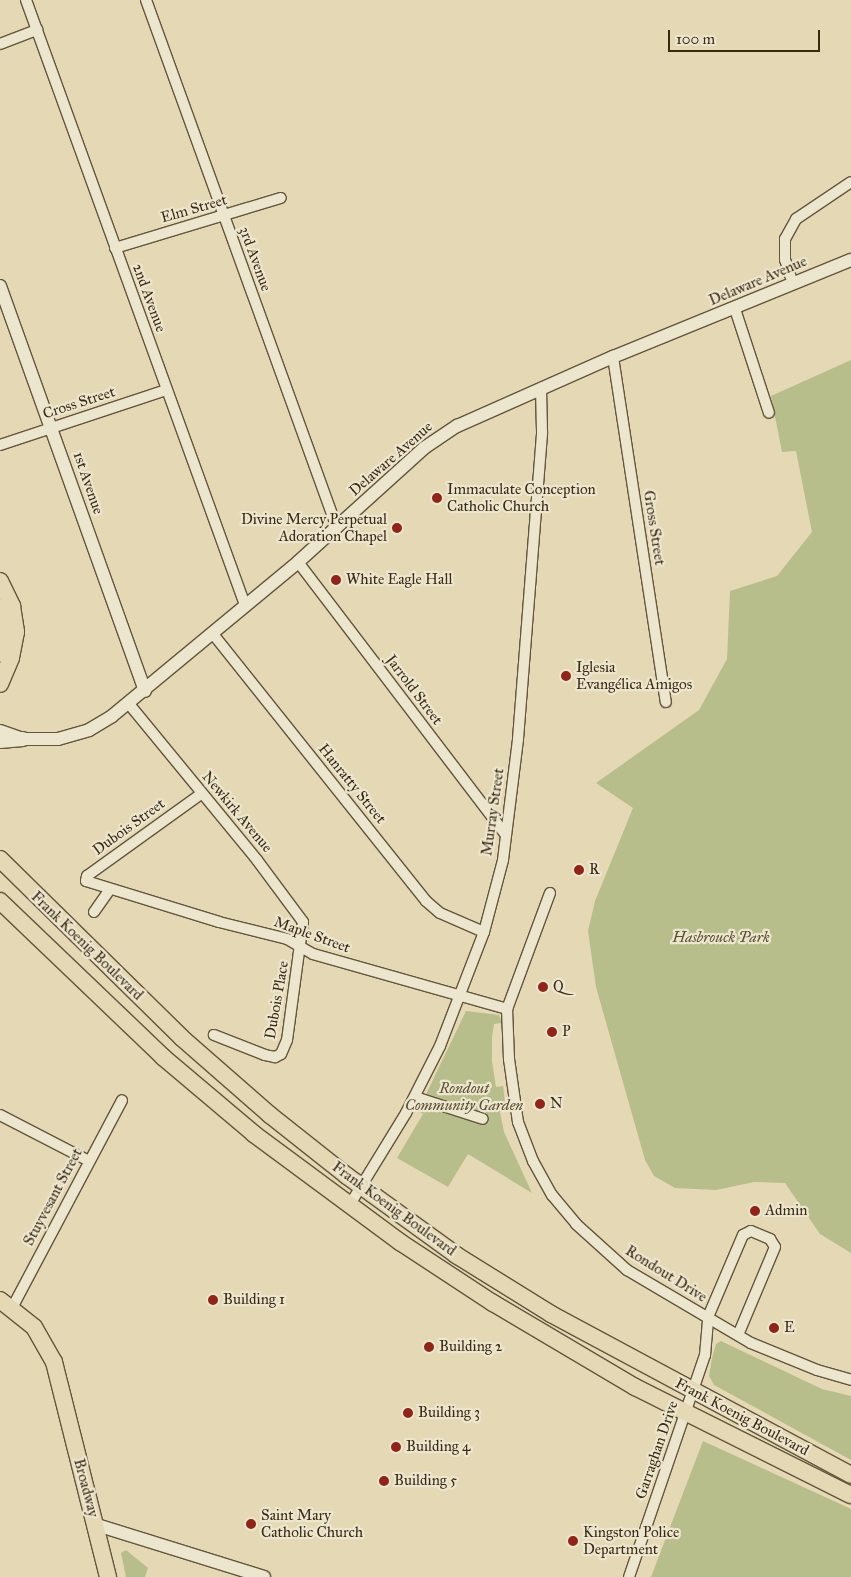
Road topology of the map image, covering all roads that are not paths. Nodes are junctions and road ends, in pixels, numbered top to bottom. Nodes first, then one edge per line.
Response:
1 (26, 0) edge
2 (146, 0) edge
3 (36, 30) junction
4 (0, 44) edge
5 (851, 182) edge
6 (281, 198) dead end
7 (224, 216) junction
8 (115, 248) junction
9 (851, 260) edge
10 (794, 284) junction
11 (0, 286) edge
12 (735, 309) junction
13 (613, 357) junction
14 (541, 388) junction
15 (166, 390) junction
16 (769, 413) dead end
17 (52, 428) junction
18 (0, 445) edge
19 (337, 528) junction
20 (298, 562) junction
21 (0, 582) edge
22 (245, 605) junction
23 (0, 608) edge
24 (212, 634) junction
25 (0, 654) edge
26 (0, 684) edge
27 (144, 691) junction
28 (666, 702) dead end
29 (129, 704) junction
30 (0, 731) edge
31 (23, 739) junction
32 (0, 741) edge
33 (201, 794) junction
34 (506, 835) junction
35 (0, 859) edge
36 (96, 885) joint
37 (110, 889) junction
38 (550, 893) dead end
39 (0, 901) edge
40 (0, 909) edge
41 (94, 912) dead end
42 (484, 932) junction
43 (41, 943) junction
44 (301, 948) junction
45 (460, 996) junction
46 (507, 1010) junction
47 (214, 1035) dead end
48 (415, 1097) junction
49 (122, 1100) dead end
50 (0, 1116) edge
51 (483, 1119) dead end
52 (89, 1161) junction
53 (363, 1186) junction
54 (349, 1206) junction
55 (6, 1304) edge
56 (708, 1317) junction
57 (738, 1335) junction
58 (851, 1380) edge
59 (693, 1391) junction
60 (685, 1413) junction
61 (851, 1475) edge
62 (851, 1495) edge
63 (97, 1525) junction
64 (108, 1577) edge
65 (264, 1577) edge
66 (628, 1577) edge

1 - 3 street, 2nd Avenue
2 - 7 street, 3rd Avenue
3 - 4 street
3 - 8 street, 2nd Avenue
5 - 10 street
6 - 7 street, Elm Street
7 - 8 street, Elm Street
7 - 19 street, 3rd Avenue
8 - 15 street, 2nd Avenue
9 - 10 street, Delaware Avenue
10 - 12 street, Delaware Avenue
11 - 17 street, 1st Avenue
12 - 13 street, Delaware Avenue
12 - 16 street
13 - 14 street, Delaware Avenue
13 - 28 street, Gross Street
14 - 19 street, Delaware Avenue
14 - 34 street, Murray Street
15 - 17 street, Cross Street
15 - 22 street, 2nd Avenue
17 - 18 street, Cross Street
17 - 27 street, 1st Avenue
19 - 20 street, Delaware Avenue
20 - 22 street, Delaware Avenue
20 - 34 street, Jarrold Street
21 - 26 main road
22 - 24 street, Delaware Avenue
23 - 25 main road
24 - 27 street, Delaware Avenue
24 - 42 street, Hanratty Street
27 - 29 street, Delaware Avenue
29 - 31 street, Delaware Avenue
29 - 33 street, Newkirk Avenue
30 - 31 street, Delaware Avenue
31 - 32 main road
33 - 36 street, Dubois Street
33 - 44 street, Newkirk Avenue
34 - 42 street, Murray Street
35 - 53 main road, Frank Koenig Boulevard
36 - 37 street, Maple Street
37 - 41 street
37 - 44 street, Maple Street
38 - 46 street, Rondout Drive
39 - 43 main road, Frank Koenig Boulevard
40 - 43 main road
42 - 45 street, Murray Street
43 - 54 main road, Frank Koenig Boulevard
44 - 45 street, Maple Street
44 - 47 street, Dubois Place
45 - 46 street
45 - 48 street, Murray Street
46 - 56 street, Rondout Drive
48 - 51 street
48 - 53 street, Murray Street
49 - 52 street, Stuyvesant Street
50 - 52 street
52 - 55 street, Stuyvesant Street
53 - 54 street, Murray Street
53 - 59 main road, Frank Koenig Boulevard
54 - 60 main road, Frank Koenig Boulevard
55 - 63 main road, Broadway
56 - 57 street, Rondout Drive
56 - 57 street, Garraghan Drive
56 - 59 street, Garraghan Drive
57 - 58 street, Rondout Drive
59 - 60 street, Garraghan Drive
59 - 61 main road, Frank Koenig Boulevard
60 - 62 main road, Frank Koenig Boulevard
60 - 66 street, Garraghan Drive
63 - 64 main road
63 - 65 street, Broadway

